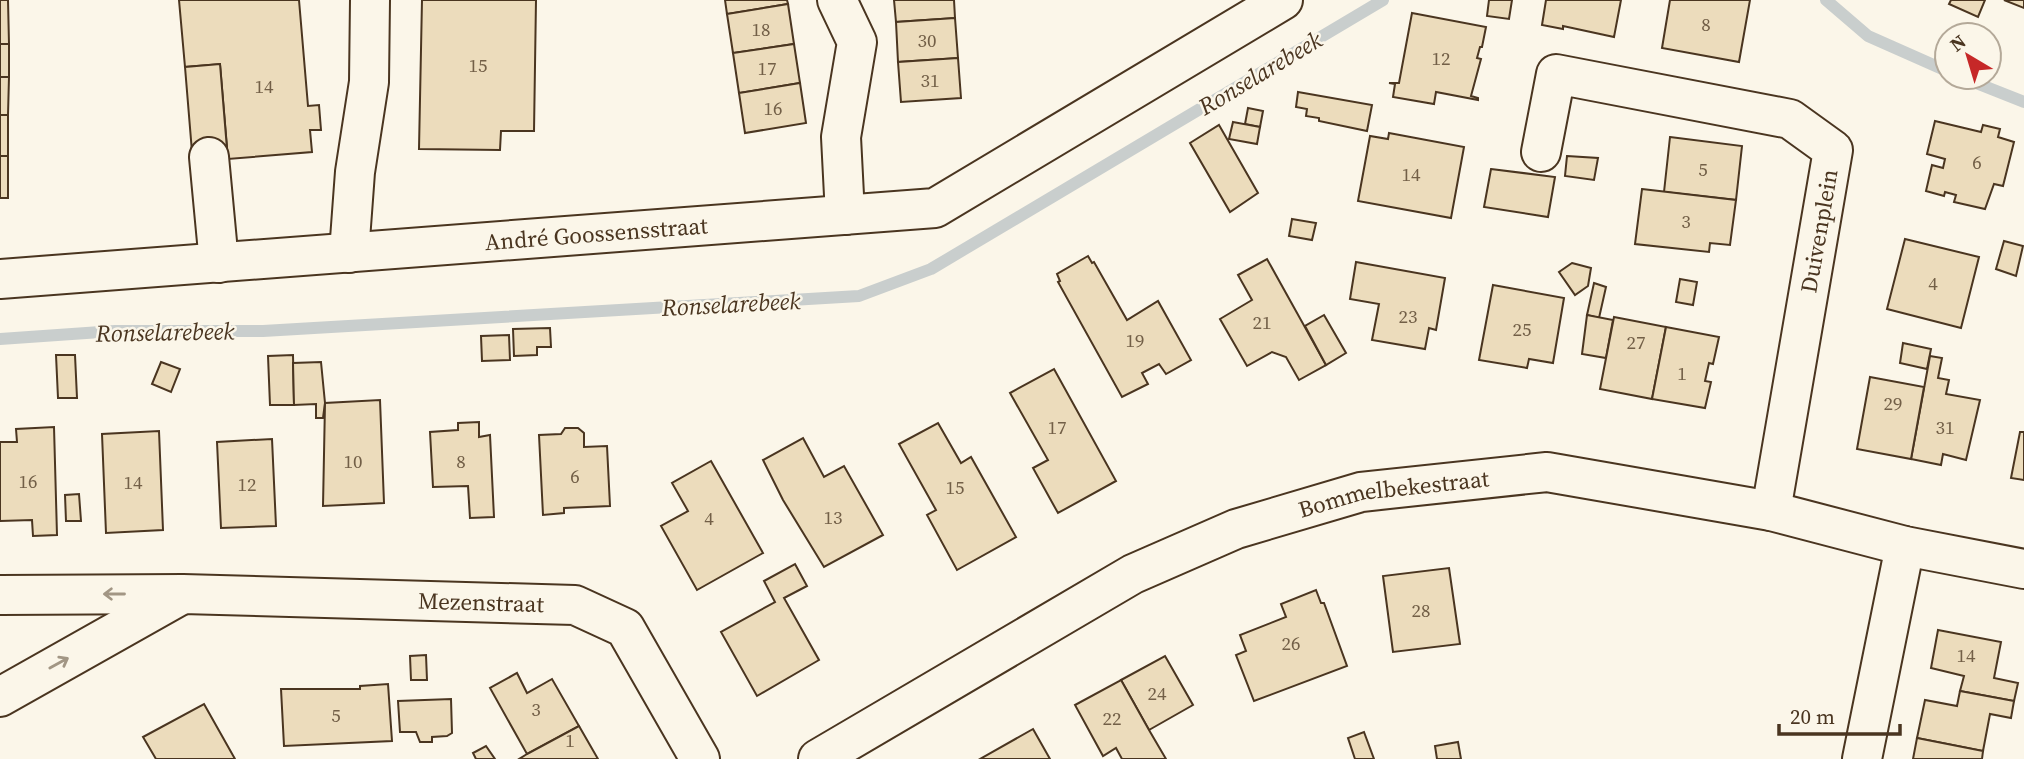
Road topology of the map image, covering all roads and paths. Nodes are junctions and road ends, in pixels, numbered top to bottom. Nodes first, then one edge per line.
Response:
1 (370, 0) edge
2 (837, 0) edge
3 (1266, 4) edge
4 (1541, 152) dead end
5 (209, 157) dead end
6 (845, 215) junction
7 (349, 253) junction
8 (219, 263) junction
9 (0, 279) edge
10 (1771, 511) junction
11 (1905, 546) junction
12 (2024, 569) edge
13 (183, 594) junction
14 (0, 595) edge
15 (0, 697) edge
16 (700, 759) edge
17 (818, 759) edge
18 (1861, 759) edge

1 - 7 street
2 - 6 street
3 - 6 street, André Goossensstraat
4 - 10 street, Duivenplein
5 - 8 street
6 - 7 street, André Goossensstraat
7 - 8 street, André Goossensstraat
8 - 9 street, André Goossensstraat
10 - 11 street, Bommelbekestraat
10 - 17 street, Bommelbekestraat
11 - 12 street, Bommelbekestraat
11 - 18 street
13 -> 14 street, Mezenstraat
15 -> 13 street
13 - 16 street, Mezenstraat

